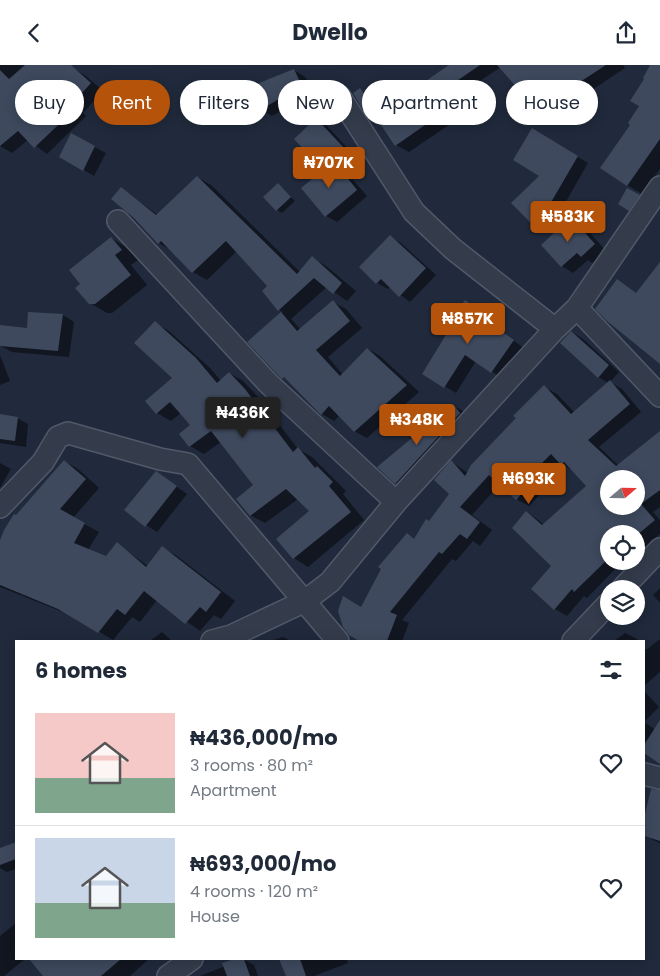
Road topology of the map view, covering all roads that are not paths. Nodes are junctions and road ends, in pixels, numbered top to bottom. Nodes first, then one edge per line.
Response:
1 (352, 116) edge
2 (660, 187) edge
3 (118, 221) dead end
4 (577, 308) junction
5 (555, 329) junction
6 (660, 396) edge
7 (396, 502) junction
8 (0, 507) edge
9 (660, 549) edge
10 (631, 580) edge
11 (305, 601) junction
12 (600, 612) edge
13 (216, 640) edge
14 (337, 640) edge
15 (574, 640) edge
16 (645, 774) edge
17 (660, 778) edge
18 (191, 960) edge
19 (168, 976) edge

1 - 5 street
2 - 4 street
3 - 7 street
4 - 5 street
4 - 6 street
5 - 7 street
7 - 11 street
8 - 11 street
9 - 10 street
11 - 13 street
11 - 14 street
12 - 15 street
16 - 17 street
18 - 19 street

